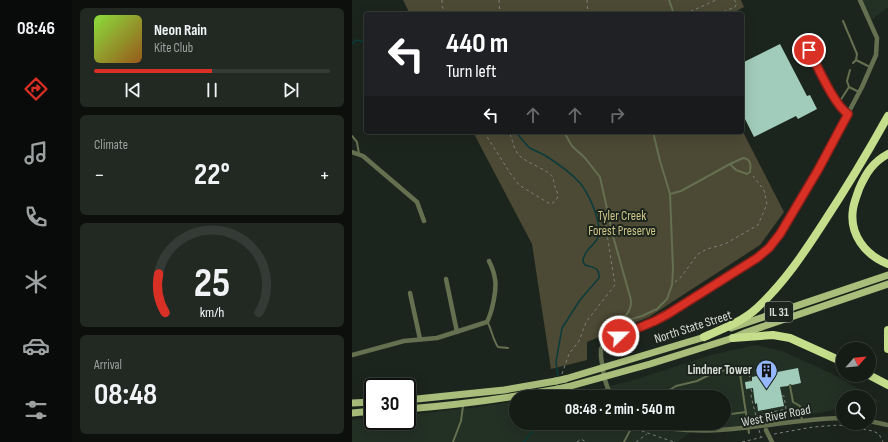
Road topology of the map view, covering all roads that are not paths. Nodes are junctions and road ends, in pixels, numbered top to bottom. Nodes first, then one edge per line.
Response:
1 (669, 0) edge
2 (860, 0) edge
3 (673, 12) edge
4 (843, 21) dead end
5 (802, 37) dead end
6 (856, 60) junction
7 (853, 63) dead end
8 (871, 68) junction
9 (850, 70) dead end
10 (849, 86) junction
11 (859, 92) junction
12 (838, 104) junction
13 (848, 114) junction
14 (888, 116) edge
15 (565, 134) edge
16 (653, 134) edge
17 (352, 136) edge
18 (352, 152) edge
19 (359, 154) junction
20 (888, 154) edge
21 (730, 164) junction
22 (670, 194) junction
23 (424, 221) dead end
24 (489, 261) dead end
25 (888, 264) edge
26 (888, 275) edge
27 (446, 279) dead end
28 (888, 284) edge
29 (410, 293) dead end
30 (625, 317) junction
31 (487, 322) junction
32 (888, 330) edge
33 (458, 332) junction
34 (704, 337) junction
35 (733, 338) junction
36 (420, 339) junction
37 (603, 345) junction
38 (508, 348) dead end
39 (888, 349) edge
40 (352, 356) edge
41 (836, 359) edge
42 (603, 368) junction
43 (604, 377) junction
44 (876, 379) edge
45 (888, 385) edge
46 (790, 386) dead end
47 (609, 390) edge
48 (669, 390) edge
49 (464, 395) junction
50 (416, 399) edge
51 (364, 402) edge
52 (352, 403) edge
53 (463, 404) junction
54 (416, 408) edge
55 (364, 412) edge
56 (746, 412) junction
57 (352, 413) edge
58 (731, 414) edge
59 (836, 418) edge
60 (802, 422) junction
61 (876, 422) edge
62 (887, 426) edge
63 (630, 430) edge
64 (660, 430) edge
65 (766, 430) junction
66 (749, 433) junction
67 (669, 434) dead end
68 (742, 434) dead end
69 (453, 442) edge
70 (624, 442) edge
71 (772, 442) edge

1 - 3 lane
2 - 8 street
4 - 6 lane
5 - 12 lane
6 - 7 lane
6 - 8 lane
8 - 11 street
9 - 10 lane
10 - 11 lane
10 - 12 lane
11 - 13 street
12 - 13 lane
13 - 37 street
14 - 34 highway
15 - 30 lane
16 - 22 lane
17 - 19 lane
18 - 19 street
19 - 23 street
20 - 25 highway
21 - 21 lane
21 - 22 lane
22 - 30 lane
24 - 31 street
26 - 34 main road, North State Street / IL 31
27 - 33 street
28 - 35 main road, North State Street / IL 31
29 - 36 street
30 - 37 lane
31 - 33 street
31 - 38 lane
32 - 39 highway
33 - 36 street
34 - 42 main road, North State Street / IL 31
35 - 41 highway
35 - 43 main road, North State Street / IL 31
36 - 40 street
37 - 42 street
42 - 43 street
42 - 49 main road, North State Street / IL 31
43 - 47 street
43 - 53 main road, North State Street / IL 31, bridge
44 - 45 highway
46 - 60 lane
48 - 56 lane
49 - 50 main road, North State Street / IL 31
49 - 53 lane
51 - 52 main road
53 - 54 main road, North State Street / IL 31
53 - 69 lane
55 - 57 main road
56 - 58 lane
56 - 66 lane
59 - 60 street, West River Road
60 - 65 street, West River Road
61 - 62 street
63 - 70 lane
64 - 67 street
65 - 66 street, West River Road
65 - 71 street
66 - 68 street, West River Road

